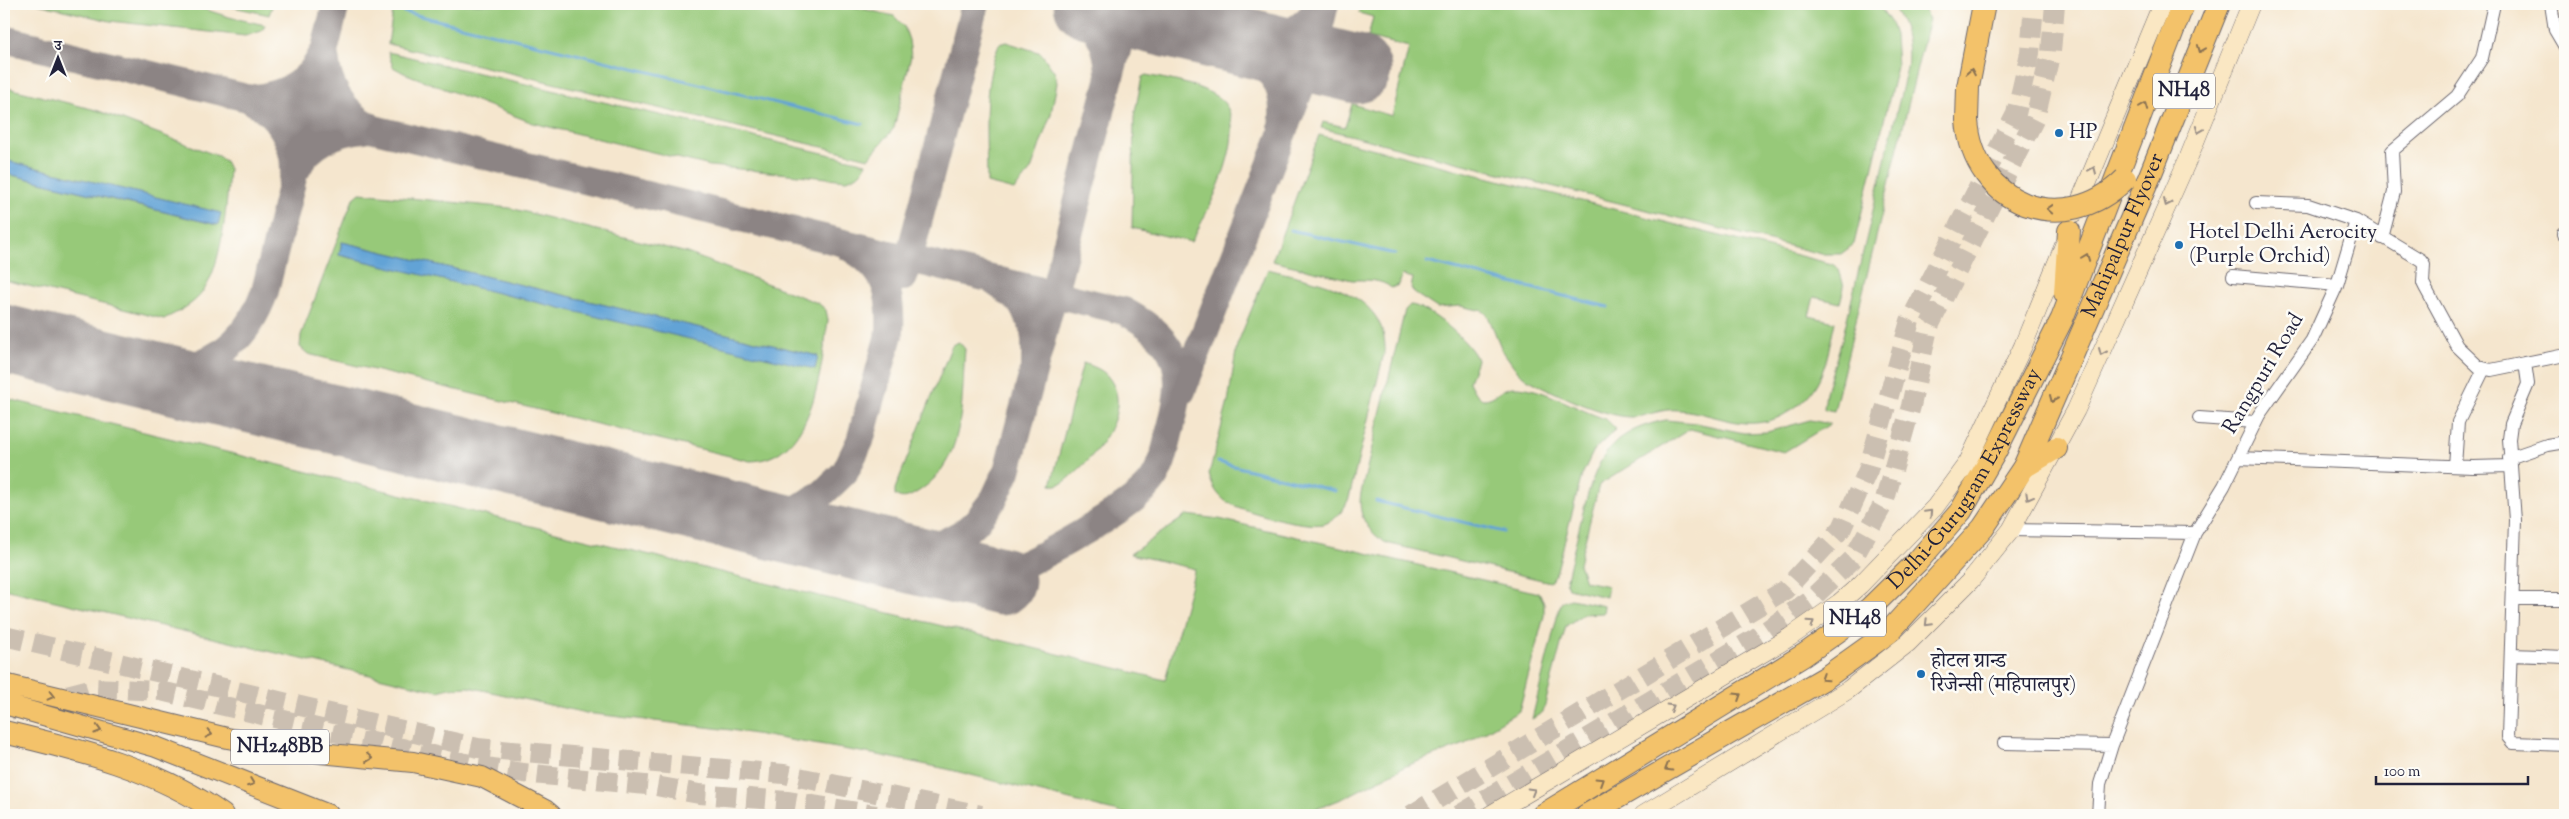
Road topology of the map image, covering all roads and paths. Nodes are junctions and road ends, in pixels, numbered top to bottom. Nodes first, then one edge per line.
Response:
1 (1984, 4) edge
2 (2162, 4) edge
3 (2183, 4) edge
4 (2202, 4) edge
5 (2219, 4) edge
6 (2251, 4) edge
7 (2494, 4) edge
8 (2551, 4) edge
9 (2558, 4) edge
10 (2565, 47) edge
11 (2256, 203) dead end
12 (2356, 221) junction
13 (2070, 231) junction
14 (2382, 238) junction
15 (2232, 276) dead end
16 (2337, 285) junction
17 (2062, 319) junction
18 (2565, 355) edge
19 (2525, 363) junction
20 (2484, 369) junction
21 (2198, 418) dead end
22 (2255, 422) junction
23 (2565, 442) edge
24 (2056, 448) junction
25 (2238, 458) junction
26 (2510, 462) junction
27 (2455, 466) junction
28 (2024, 467) junction
29 (2010, 530) junction
30 (2195, 533) junction
31 (2514, 599) junction
32 (2565, 599) edge
33 (2511, 655) junction
34 (2565, 657) edge
35 (4, 684) edge
36 (4, 704) edge
37 (4, 732) edge
38 (2004, 743) dead end
39 (2112, 745) junction
40 (2565, 745) edge
41 (85, 752) junction
42 (195, 815) edge
43 (222, 815) edge
44 (330, 815) edge
45 (550, 815) edge
46 (1490, 815) edge
47 (1543, 815) edge
48 (1587, 815) edge
49 (1643, 815) edge
50 (2098, 815) edge

4 -> 1 highway, bridge
13 -> 2 main road
17 -> 3 highway, Mahipalpur Flyover / NH48
5 -> 28 highway, Mahipalpur Flyover / NH48
6 -> 24 main road
7 - 14 street
8 - 9 street
8 - 10 street
11 - 12 street
12 - 14 street
12 - 16 street, Rangpuri Road
13 - 17 highway
46 -> 13 main road
14 - 20 street
15 - 16 street
16 - 22 street, Rangpuri Road
47 -> 17 highway, Delhi-Gurugram Expressway / NH48
18 - 19 street
19 - 20 street
19 - 26 street
20 - 27 street
21 - 22 street
22 - 25 street, Rangpuri Road
23 - 26 street
24 - 28 highway
24 -> 29 main road
25 - 27 street
25 - 30 street, Rangpuri Road
26 - 27 street
26 - 31 street
28 -> 48 highway, Delhi-Gurugram Expressway / NH48
29 - 30 street
29 -> 49 main road
30 - 39 street, Rangpuri Road
31 - 32 street
31 - 33 street
33 - 34 street
33 - 40 street
35 -> 45 highway, NH248BB
36 -> 44 highway
37 - 41 highway
38 - 39 street
39 - 50 street, Rangpuri Road
41 - 42 highway
41 - 43 highway

